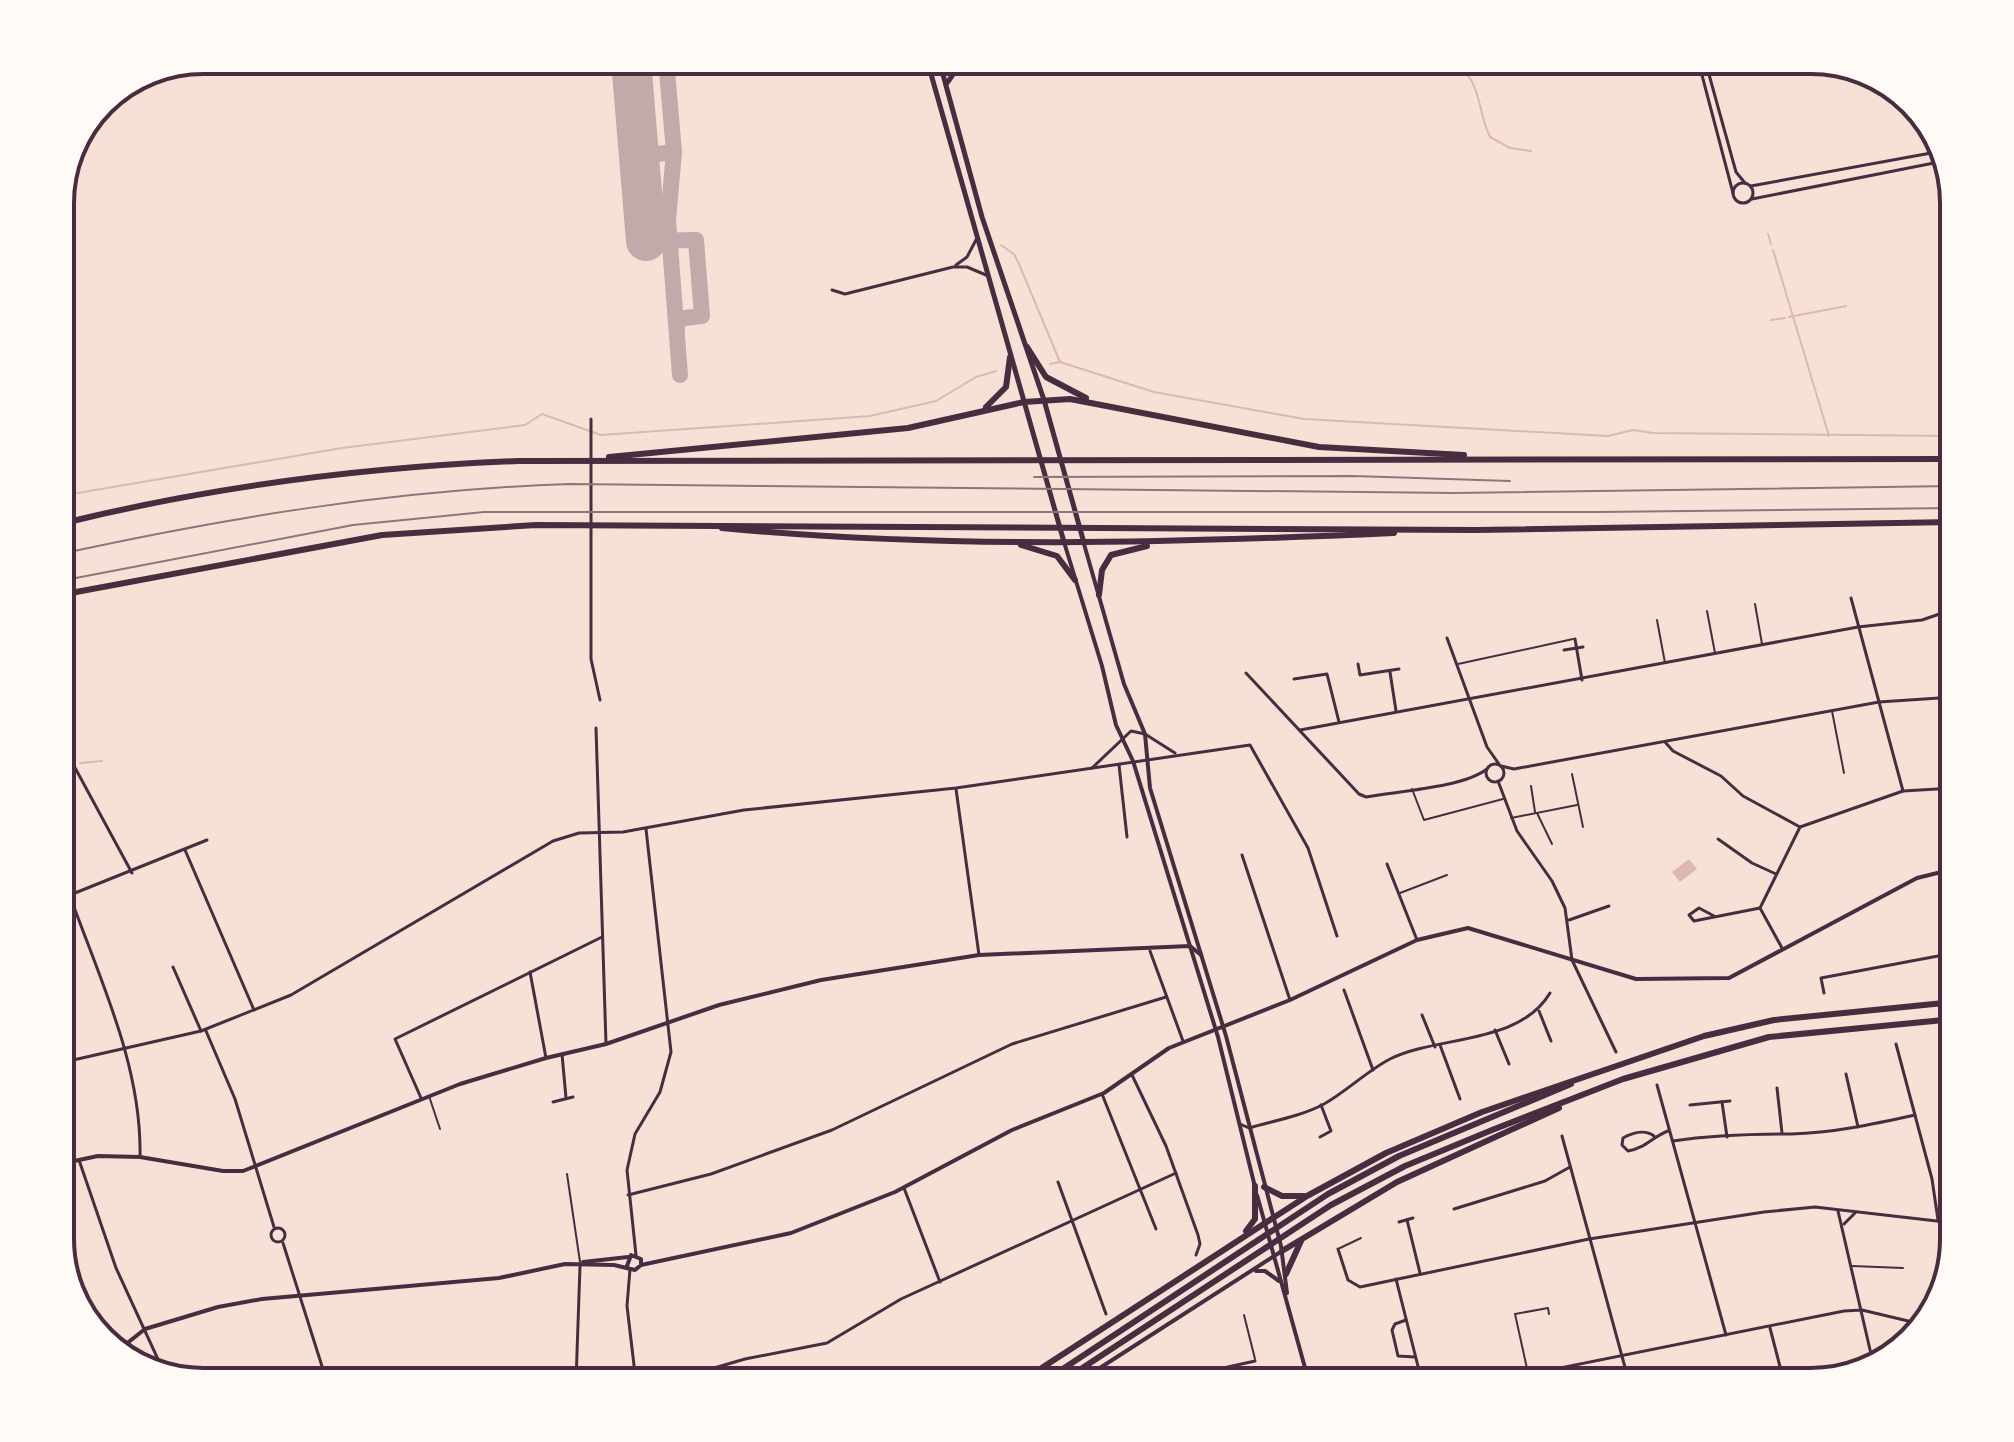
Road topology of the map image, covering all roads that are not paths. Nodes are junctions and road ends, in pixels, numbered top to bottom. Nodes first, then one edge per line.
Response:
1 (931, 74) edge
2 (942, 74) edge
3 (950, 74) edge
4 (1702, 74) edge
5 (1709, 74) edge
6 (947, 92) junction
7 (1930, 153) edge
8 (1933, 163) edge
9 (1745, 183) junction
10 (1751, 186) junction
11 (1733, 193) junction
12 (1752, 199) junction
13 (977, 238) junction
14 (953, 267) junction
15 (988, 276) junction
16 (832, 290) dead end
17 (1027, 347) junction
18 (1010, 357) junction
19 (1044, 400) junction
20 (1093, 401) junction
21 (1024, 402) junction
22 (980, 410) junction
23 (591, 419) dead end
24 (1560, 459) junction
25 (1940, 459) edge
26 (565, 461) junction
27 (74, 520) edge
28 (1940, 522) edge
29 (679, 524) junction
30 (1475, 530) junction
31 (1063, 539) junction
32 (1083, 539) junction
33 (1014, 543) junction
34 (1163, 543) junction
35 (1075, 580) junction
36 (74, 592) edge
37 (1099, 595) junction
38 (1851, 598) dead end
39 (1755, 604) dead end
40 (1707, 611) dead end
41 (1940, 614) edge
42 (1657, 620) dead end
43 (1858, 627) junction
44 (1447, 638) dead end
45 (1575, 639) joint
46 (1762, 645) junction
47 (1583, 647) dead end
48 (1577, 648) junction
49 (1564, 650) dead end
50 (1715, 654) junction
51 (1358, 664) dead end
52 (1456, 664) junction
53 (1665, 664) junction
54 (1399, 669) dead end
55 (1390, 670) junction
56 (1246, 673) dead end
57 (1294, 679) dead end
58 (1582, 680) junction
59 (1940, 698) edge
60 (600, 700) dead end
61 (1469, 700) junction
62 (1879, 702) junction
63 (1832, 710) junction
64 (1396, 711) junction
65 (1339, 722) junction
66 (596, 728) dead end
67 (1300, 730) junction
68 (1145, 734) junction
69 (1121, 738) junction
70 (1665, 742) junction
71 (1487, 747) junction
72 (1179, 754) junction
73 (1147, 758) junction
74 (1133, 761) junction
75 (1119, 764) junction
76 (1500, 765) junction
77 (74, 766) edge
78 (1487, 768) junction
79 (1514, 769) junction
80 (1089, 770) junction
81 (1844, 773) dead end
82 (1572, 774) dead end
83 (1504, 776) junction
84 (1475, 777) junction
85 (1489, 779) junction
86 (1498, 781) junction
87 (1531, 786) dead end
88 (956, 788) junction
89 (1412, 789) junction
90 (1940, 789) edge
91 (1903, 791) junction
92 (1503, 798) junction
93 (1577, 805) junction
94 (1536, 813) junction
95 (1511, 818) junction
96 (1583, 827) dead end
97 (1800, 827) junction
98 (646, 829) junction
99 (602, 831) junction
100 (1127, 837) dead end
101 (1718, 839) dead end
102 (207, 840) dead end
103 (1552, 844) dead end
104 (185, 850) junction
105 (1242, 855) dead end
106 (1387, 864) dead end
107 (1940, 872) edge
108 (132, 873) junction
109 (1776, 874) junction
110 (1447, 875) dead end
111 (1399, 894) junction
112 (74, 895) edge
113 (1609, 906) dead end
114 (74, 907) edge
115 (1760, 908) junction
116 (1714, 916) junction
117 (1569, 920) junction
118 (1337, 936) dead end
119 (603, 937) junction
120 (1417, 940) junction
121 (1190, 946) junction
122 (1783, 950) junction
123 (1150, 951) junction
124 (979, 955) junction
125 (1201, 955) junction
126 (1940, 956) edge
127 (1572, 960) junction
128 (173, 967) dead end
129 (530, 972) junction
130 (1344, 990) dead end
131 (1550, 993) dead end
132 (1824, 993) dead end
133 (1166, 997) junction
134 (1290, 1000) junction
135 (1940, 1003) edge
136 (254, 1010) junction
137 (1539, 1010) junction
138 (1422, 1015) dead end
139 (1940, 1020) edge
140 (670, 1024) junction
141 (1224, 1028) junction
142 (203, 1030) junction
143 (1216, 1030) junction
144 (1495, 1030) junction
145 (1551, 1041) dead end
146 (1183, 1042) junction
147 (606, 1044) junction
148 (1896, 1044) dead end
149 (1437, 1046) junction
150 (125, 1049) junction
151 (1616, 1052) dead end
152 (562, 1054) junction
153 (546, 1058) junction
154 (74, 1060) edge
155 (1509, 1064) dead end
156 (1618, 1064) junction
157 (1373, 1070) junction
158 (1846, 1074) dead end
159 (1132, 1075) junction
160 (1623, 1079) junction
161 (1657, 1085) dead end
162 (1777, 1088) dead end
163 (1102, 1094) junction
164 (429, 1095) junction
165 (573, 1097) dead end
166 (421, 1098) junction
167 (566, 1098) junction
168 (1460, 1099) dead end
169 (1730, 1101) dead end
170 (553, 1102) dead end
171 (1722, 1102) junction
172 (1321, 1105) junction
173 (1690, 1105) dead end
174 (1915, 1115) junction
175 (1240, 1124) junction
176 (1858, 1127) junction
177 (1249, 1128) junction
178 (440, 1129) dead end
179 (1669, 1131) junction
180 (1782, 1133) junction
181 (1562, 1136) dead end
182 (1654, 1136) junction
183 (1320, 1137) dead end
184 (1727, 1137) junction
185 (1672, 1141) junction
186 (140, 1157) junction
187 (79, 1159) junction
188 (74, 1160) edge
189 (257, 1167) junction
190 (1570, 1167) junction
191 (1176, 1173) junction
192 (567, 1174) dead end
193 (1058, 1182) dead end
194 (1255, 1186) junction
195 (1264, 1187) junction
196 (904, 1188) junction
197 (1140, 1190) junction
198 (628, 1195) junction
199 (1307, 1196) junction
200 (1454, 1209) dead end
201 (1836, 1209) junction
202 (1859, 1211) junction
203 (1413, 1218) dead end
204 (1274, 1220) junction
205 (1407, 1220) junction
206 (1695, 1220) junction
207 (1938, 1220) joint
208 (1072, 1221) junction
209 (1399, 1222) dead end
210 (1265, 1226) junction
211 (275, 1227) junction
212 (1843, 1228) junction
213 (1156, 1229) dead end
214 (1303, 1238) junction
215 (1361, 1238) dead end
216 (1589, 1239) junction
217 (1237, 1241) junction
218 (281, 1243) junction
219 (1281, 1248) junction
220 (1338, 1249) joint
221 (1272, 1254) junction
222 (636, 1255) junction
223 (1196, 1255) dead end
224 (628, 1257) junction
225 (580, 1263) junction
226 (641, 1265) junction
227 (1851, 1265) junction
228 (628, 1268) junction
229 (1903, 1268) dead end
230 (1250, 1272) junction
231 (1420, 1273) junction
232 (1286, 1274) junction
233 (1396, 1279) junction
234 (940, 1282) junction
235 (1281, 1282) junction
236 (299, 1296) junction
237 (1287, 1296) junction
238 (1862, 1310) junction
239 (1106, 1314) dead end
240 (1549, 1314) dead end
241 (1244, 1315) dead end
242 (1406, 1320) junction
243 (1909, 1321) edge
244 (1769, 1326) junction
245 (145, 1329) junction
246 (1726, 1335) junction
247 (128, 1343) edge
248 (1871, 1353) edge
249 (1415, 1357) junction
250 (1623, 1357) junction
251 (158, 1359) edge
252 (1255, 1361) joint
253 (322, 1368) edge
254 (576, 1368) edge
255 (634, 1368) edge
256 (714, 1368) edge
257 (1042, 1368) edge
258 (1064, 1368) edge
259 (1082, 1368) edge
260 (1100, 1368) edge
261 (1223, 1368) edge
262 (1305, 1368) edge
263 (1418, 1368) edge
264 (1525, 1368) edge
265 (1564, 1368) edge
266 (1626, 1368) edge
267 (1780, 1368) edge

1 - 13 main road
2 - 6 main road
3 - 6 main road
4 - 11 street
5 - 9 street
6 - 17 main road
7 - 10 street
8 - 12 street
9 - 10 street
9 - 11 street
10 - 12 street
11 - 12 street
13 - 14 street
13 - 15 main road
14 - 15 street
14 - 16 street
15 - 18 main road
17 - 19 main road
17 - 20 highway
18 - 21 main road
18 - 22 highway
19 - 20 highway
19 - 21 highway
19 - 32 main road
20 - 24 highway
21 - 22 highway
21 - 31 main road
22 - 26 highway
23 - 60 street
24 - 25 highway
24 - 26 highway
26 - 27 highway
28 - 30 highway
29 - 30 highway
29 - 33 highway
29 - 36 highway
30 - 34 highway
31 - 32 highway
31 - 33 highway
31 - 35 street
32 - 34 highway
32 - 37 street
33 - 35 highway
34 - 37 highway
35 - 69 street
37 - 68 street
38 - 43 street
39 - 46 lane
40 - 50 lane
41 - 43 street
42 - 53 lane
43 - 46 street
43 - 62 street
44 - 52 street
45 - 48 street
45 - 52 lane
46 - 50 street
47 - 48 street
48 - 49 street
48 - 58 street
50 - 53 street
51 - 55 street
52 - 61 street
53 - 58 street
54 - 55 street
55 - 64 street
56 - 67 street
57 - 65 street
58 - 61 street
59 - 62 street
61 - 64 street
61 - 71 street
62 - 63 street
62 - 91 street
63 - 70 street
63 - 81 lane
64 - 65 street
65 - 67 street
66 - 99 street
67 - 89 street
68 - 69 street
68 - 72 street
68 - 73 street
69 - 74 street
69 - 80 street
70 - 79 street
70 - 97 street
71 - 76 street
71 - 78 street
72 - 73 street
72 - 118 street
73 - 74 street
73 - 125 street
74 - 75 street
74 - 121 street
75 - 80 street
75 - 100 street
76 - 78 street
76 - 79 street
76 - 83 street
77 - 108 street
78 - 84 street
78 - 85 street
79 - 83 street
80 - 88 street
82 - 93 lane
83 - 86 street
84 - 85 street
84 - 89 street
85 - 86 street
86 - 92 street
87 - 94 lane
88 - 98 street
88 - 124 street
89 - 92 lane
90 - 91 street
91 - 97 street
92 - 95 street
93 - 94 lane
93 - 96 lane
94 - 95 lane
94 - 103 lane
95 - 117 street
97 - 109 street
98 - 99 street
98 - 140 street
99 - 119 street
99 - 136 street
101 - 109 street
102 - 104 street
104 - 108 street
104 - 136 street
105 - 134 street
106 - 111 street
107 - 122 street
108 - 112 street
109 - 115 street
110 - 111 lane
111 - 120 street
113 - 117 street
114 - 150 street
115 - 116 street
115 - 122 street
116 - 116 street
117 - 127 street
119 - 129 street
119 - 147 street
120 - 127 street
120 - 134 street
121 - 123 street
121 - 125 street
121 - 143 street
122 - 127 street
123 - 124 street
123 - 133 street
124 - 140 street
125 - 141 street
126 - 132 street
127 - 151 street
128 - 142 street
129 - 153 street
129 - 166 street
130 - 157 street
131 - 137 street
133 - 146 street
133 - 198 street
134 - 141 street
135 - 156 highway
136 - 142 street
137 - 144 street
137 - 145 street
138 - 149 street
139 - 160 highway
140 - 147 street
140 - 198 street
141 - 143 street
141 - 177 street
142 - 150 street
142 - 189 street
143 - 146 street
143 - 175 street
144 - 149 street
144 - 155 street
146 - 159 street
147 - 152 street
148 - 174 street
149 - 157 street
149 - 168 street
150 - 154 street
150 - 186 street
152 - 153 street
152 - 167 street
153 - 164 street
156 - 199 highway
156 - 258 highway
157 - 172 street
158 - 176 street
159 - 163 street
159 - 191 street
160 - 214 highway
160 - 259 highway
161 - 179 street
162 - 180 street
163 - 196 street
163 - 197 street
164 - 166 street
164 - 178 lane
165 - 167 street
166 - 189 street
167 - 170 street
169 - 171 street
171 - 173 street
171 - 184 street
172 - 177 street
172 - 183 street
174 - 176 street
174 - 207 street
175 - 177 street
175 - 194 street
176 - 180 street
177 - 195 street
179 - 182 street
179 - 185 street
180 - 184 street
181 - 190 street
182 - 182 street
184 - 185 street
185 - 206 street
186 - 187 street
186 - 189 street
187 - 188 street
187 - 245 street
189 - 211 street
190 - 200 street
190 - 216 street
191 - 197 street
191 - 223 street
192 - 225 lane
193 - 208 street
194 - 210 street
194 - 217 highway
195 - 199 highway
195 - 204 street
196 - 226 street
196 - 234 street
197 - 208 street
197 - 213 street
198 - 222 street
199 - 204 highway
201 - 202 street
201 - 206 street
201 - 212 street
202 - 207 street
202 - 212 street
203 - 205 street
204 - 210 highway
204 - 219 street
205 - 209 street
205 - 231 street
206 - 216 street
206 - 246 street
208 - 234 street
208 - 239 street
210 - 217 highway
210 - 221 street
211 - 218 street
211 - 218 street
212 - 227 street
214 - 219 highway
214 - 232 highway
215 - 220 lane
216 - 231 street
216 - 250 street
217 - 257 highway
218 - 236 street
219 - 221 street
219 - 232 street
220 - 233 street
221 - 230 street
221 - 235 street
222 - 224 street
222 - 226 street
224 - 225 street
224 - 228 street
225 - 228 street
225 - 236 street
225 - 254 street
226 - 228 street
227 - 229 lane
227 - 238 street
228 - 255 street
230 - 235 street
230 - 260 street
231 - 233 street
232 - 237 street
233 - 242 street
234 - 256 street
235 - 237 street
236 - 245 street
236 - 253 street
237 - 262 street
238 - 243 street
238 - 244 street
238 - 248 street
240 - 264 lane
241 - 252 lane
242 - 249 street
242 - 249 street
244 - 246 street
244 - 267 street
245 - 247 street
245 - 251 street
246 - 250 street
249 - 263 street
250 - 265 street
250 - 266 street
252 - 261 street

